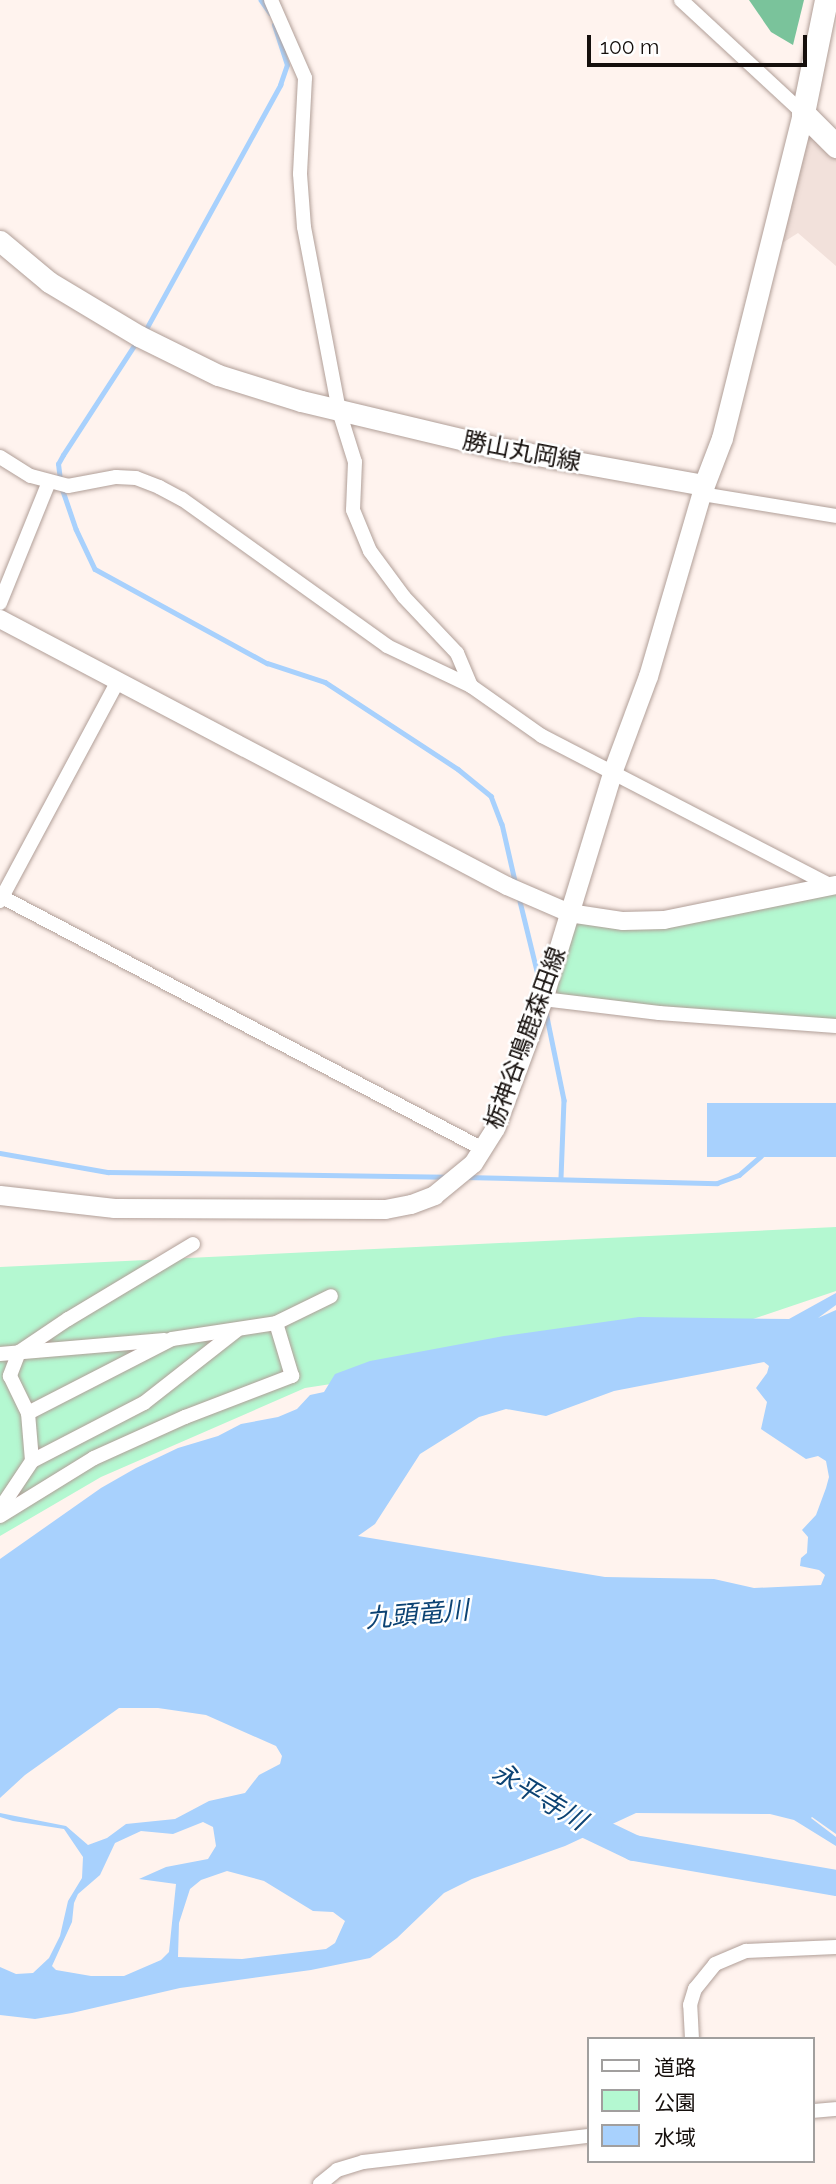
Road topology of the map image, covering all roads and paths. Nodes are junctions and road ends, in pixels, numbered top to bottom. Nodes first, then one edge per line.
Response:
1 (271, 0) edge
2 (681, 0) edge
3 (826, 0) edge
4 (695, 5) edge
5 (803, 113) junction
6 (836, 146) edge
7 (0, 241) edge
8 (339, 411) junction
9 (0, 457) edge
10 (49, 482) junction
11 (703, 490) junction
12 (836, 516) edge
13 (0, 603) edge
14 (0, 619) edge
15 (118, 681) junction
16 (471, 686) junction
17 (613, 770) junction
18 (834, 886) edge
19 (1, 898) edge
20 (569, 913) junction
21 (543, 999) junction
22 (836, 1026) edge
23 (478, 1156) junction
24 (0, 1195) edge
25 (193, 1244) dead end
26 (331, 1296) dead end
27 (276, 1323) junction
28 (238, 1329) junction
29 (172, 1339) junction
30 (19, 1352) junction
31 (0, 1354) edge
32 (28, 1413) junction
33 (32, 1461) junction
34 (0, 1509) edge
35 (0, 1516) edge
36 (836, 1947) edge
37 (692, 2037) edge
38 (836, 2109) edge
39 (815, 2111) edge
40 (588, 2136) edge
41 (320, 2184) edge

1 - 8 street
2 - 4 street
3 - 5 highway
4 - 5 street
5 - 6 highway
5 - 11 main road
7 - 8 main road, 勝山丸岡線
8 - 11 main road, 勝山丸岡線
8 - 16 street
9 - 10 street
10 - 13 street
10 - 16 street
11 - 12 street
11 - 17 main road, 栃神谷鳴鹿森田線
14 - 15 street
15 - 19 street
15 - 20 street
16 - 17 street
17 - 18 street
17 - 20 main road, 栃神谷鳴鹿森田線
18 - 20 street
19 - 23 street
20 - 21 main road, 栃神谷鳴鹿森田線
21 - 22 street
21 - 23 main road, 栃神谷鳴鹿森田線
23 - 24 main road, 栃神谷鳴鹿森田線
25 - 30 street
26 - 27 street
27 - 28 street
27 - 35 street
28 - 29 street
28 - 33 street
29 - 30 street
29 - 32 street
30 - 31 street
30 - 32 street
32 - 33 street
33 - 34 street
36 - 37 street
38 - 39 street
40 - 41 street

